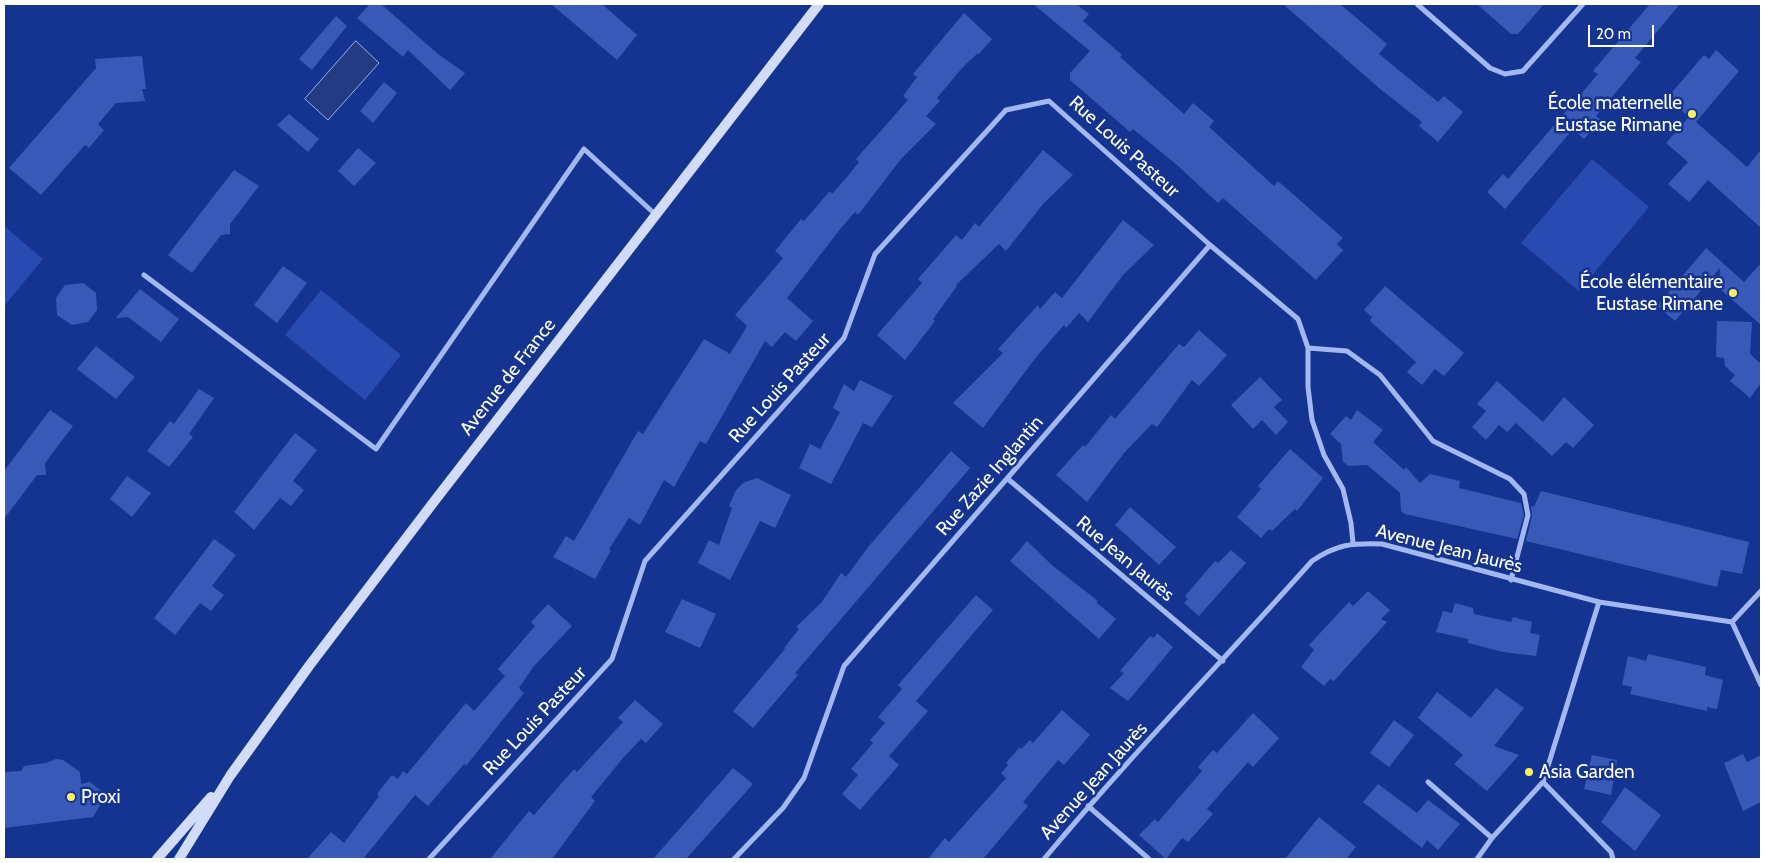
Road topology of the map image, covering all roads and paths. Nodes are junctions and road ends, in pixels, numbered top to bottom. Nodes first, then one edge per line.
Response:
1 (818, 4) edge
2 (1417, 4) edge
3 (1582, 4) edge
4 (656, 215) junction
5 (1210, 245) junction
6 (144, 275) dead end
7 (1308, 348) junction
8 (1008, 479) junction
9 (1353, 543) junction
10 (1511, 580) junction
11 (1761, 590) edge
12 (1599, 602) junction
13 (1732, 622) junction
14 (1223, 661) junction
15 (1761, 686) edge
16 (230, 776) junction
17 (1428, 782) dead end
18 (1543, 782) junction
19 (1088, 806) junction
20 (1492, 838) junction
21 (157, 859) edge
22 (179, 859) edge
23 (429, 859) edge
24 (734, 859) edge
25 (1044, 859) edge
26 (1149, 859) edge
27 (1477, 859) edge
28 (1613, 859) edge

1 - 4 main road, Avenue de France
2 - 3 street
4 - 6 street
4 - 16 main road, Avenue de France
5 - 7 street
5 - 8 street, Rue Zazie Inglantin
5 - 23 street, Rue Louis Pasteur
7 - 9 street
7 - 10 street
8 - 14 street, Rue Jean Jaurès
8 - 24 street, Rue Zazie Inglantin
9 - 10 street, Avenue Jean Jaurès
9 - 14 street, Avenue Jean Jaurès
10 - 12 street, Avenue Jean Jaurès
11 - 13 street
12 - 13 street, Avenue Jean Jaurès
12 - 18 street
13 - 15 street
14 - 19 street, Avenue Jean Jaurès
16 - 21 main road, Avenue de France
16 - 22 main road, Avenue de France
17 - 20 street
18 - 20 street
18 - 28 street
19 - 25 street, Avenue Jean Jaurès
19 - 26 street
20 - 27 street

